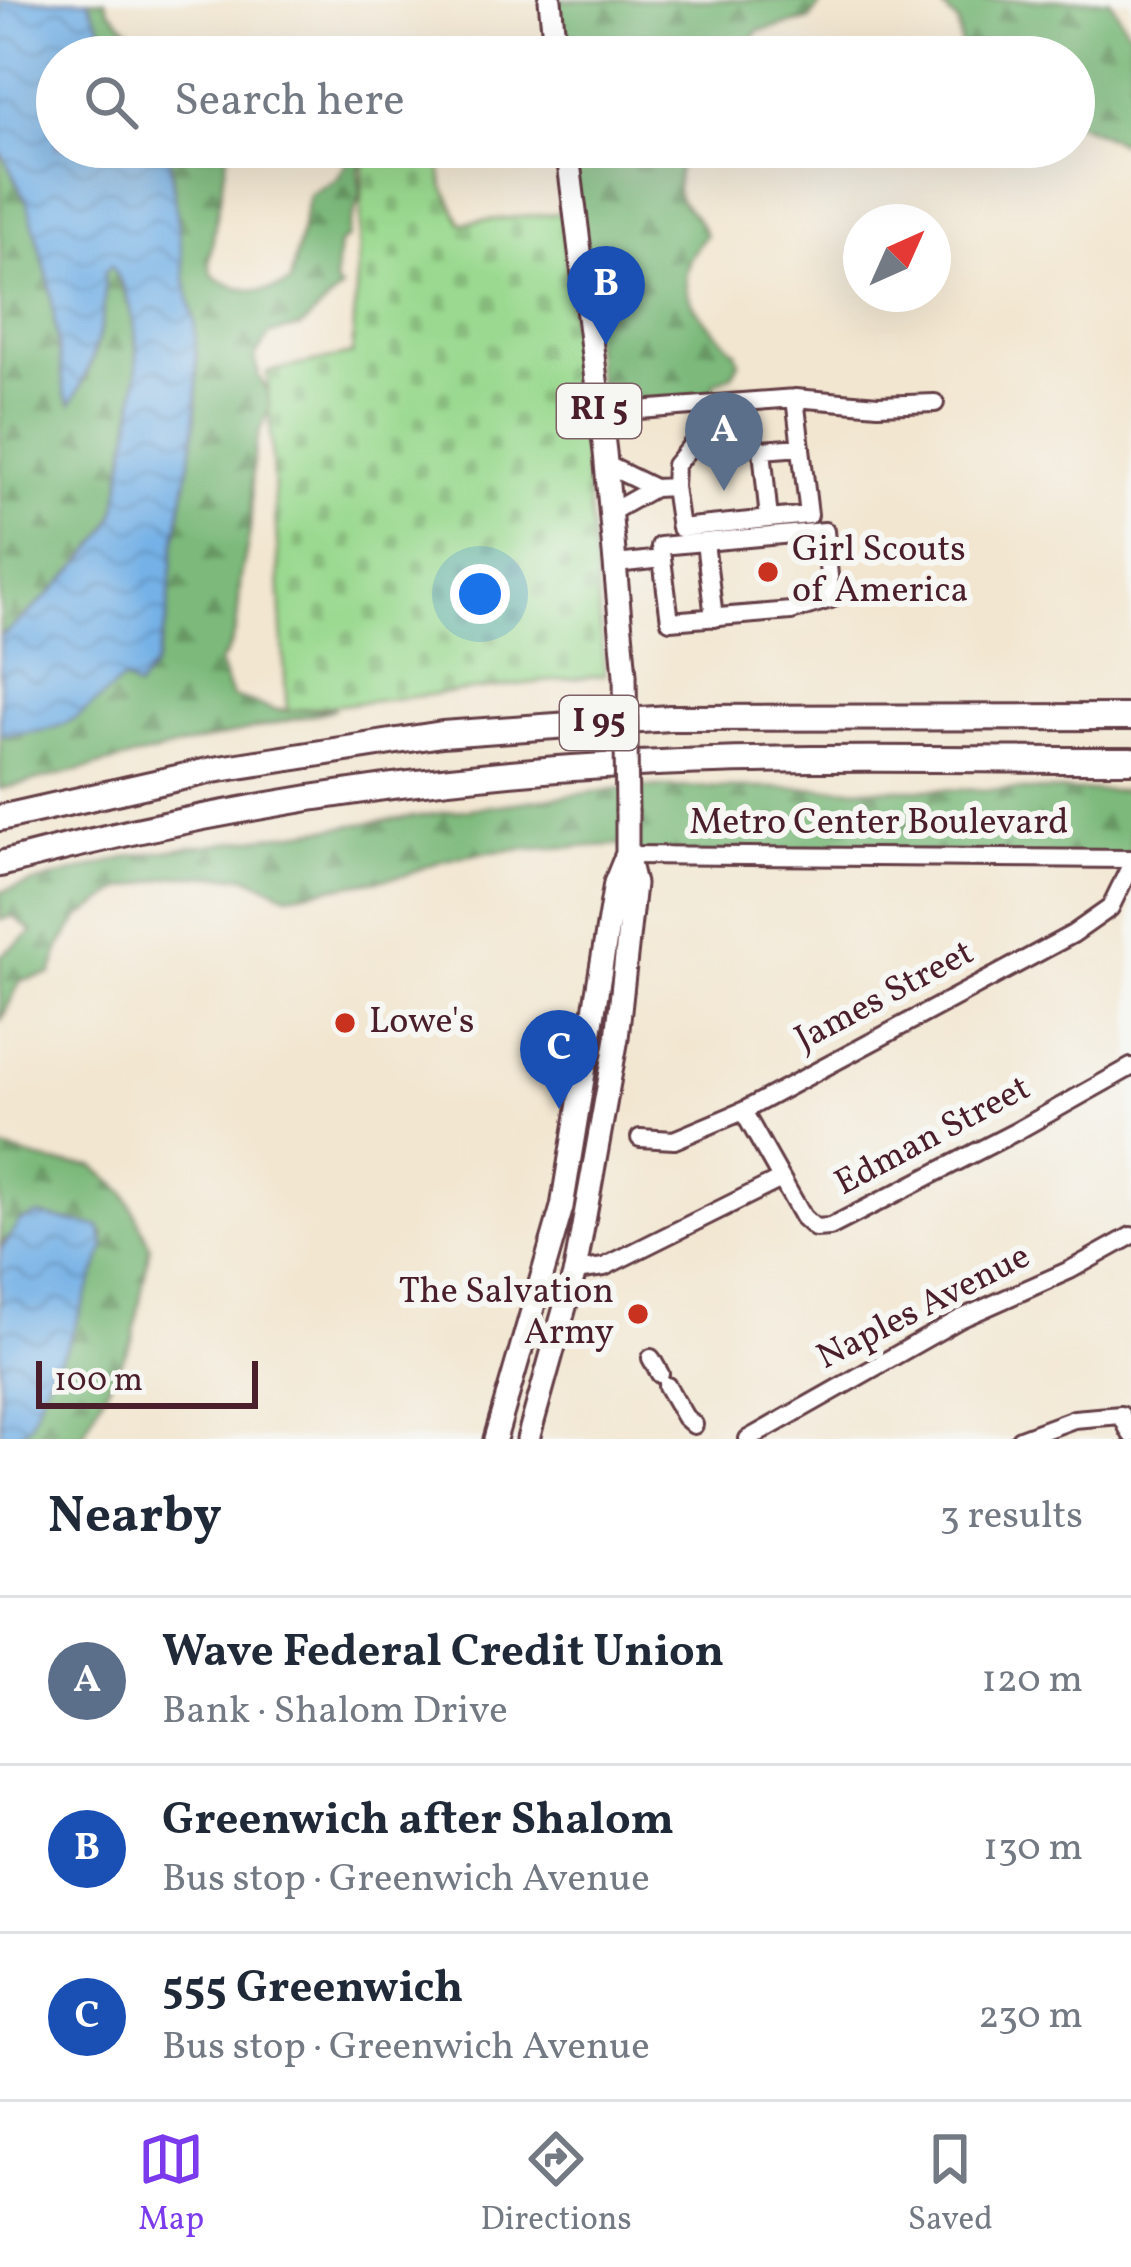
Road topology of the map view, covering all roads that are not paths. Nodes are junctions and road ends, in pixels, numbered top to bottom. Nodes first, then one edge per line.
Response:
1 (550, 0) edge
2 (554, 36) edge
3 (570, 168) edge
4 (795, 398) junction
5 (935, 403) dead end
6 (600, 413) junction
7 (695, 446) junction
8 (758, 447) junction
9 (800, 447) junction
10 (711, 459) tunnel mouth
11 (735, 459) tunnel mouth
12 (607, 465) junction
13 (674, 487) junction
14 (654, 488) junction
15 (611, 512) junction
16 (769, 519) junction
17 (705, 542) junction
18 (662, 559) junction
19 (616, 564) junction
20 (713, 617) junction
21 (1131, 717) edge
22 (1131, 760) edge
23 (0, 818) edge
24 (627, 855) junction
25 (1131, 862) edge
26 (0, 866) edge
27 (1131, 1067) edge
28 (743, 1111) junction
29 (640, 1138) dead end
30 (782, 1179) junction
31 (1131, 1236) edge
32 (547, 1265) junction
33 (575, 1271) junction
34 (659, 1372) dead end
35 (1126, 1412) edge
36 (694, 1425) dead end
37 (1131, 1434) edge
38 (495, 1439) edge
39 (528, 1439) edge
40 (748, 1439) edge
41 (1019, 1439) edge

1 - 2 main road
3 - 6 main road, RI 5
4 - 5 street
4 - 6 street
4 - 9 street
6 - 12 main road, RI 5
7 - 8 street
7 - 10 street
7 - 13 street
8 - 9 street
8 - 11 street
8 - 16 street
9 - 16 street
12 - 14 street
12 - 15 main road, RI 5
13 - 14 street
13 - 16 street
14 - 15 street
15 - 19 main road, RI 5
17 - 18 street
17 - 20 street
17 - 20 street
18 - 19 street
18 - 20 street
19 - 24 main road, RI 5, bridge
21 - 23 highway, I 95
22 - 26 highway, I 95
24 - 25 street, Metro Center Boulevard
24 - 32 main road, RI 5
24 - 33 main road, RI 5
25 - 28 street, James Street
27 - 30 street, Edman Street
28 - 29 street, James Street
28 - 30 street, Edman Street
30 - 33 street
31 - 40 street, Naples Avenue
32 - 33 main road
32 - 38 main road, RI 5
33 - 39 main road, RI 5
34 - 36 street
35 - 37 street
35 - 41 street

